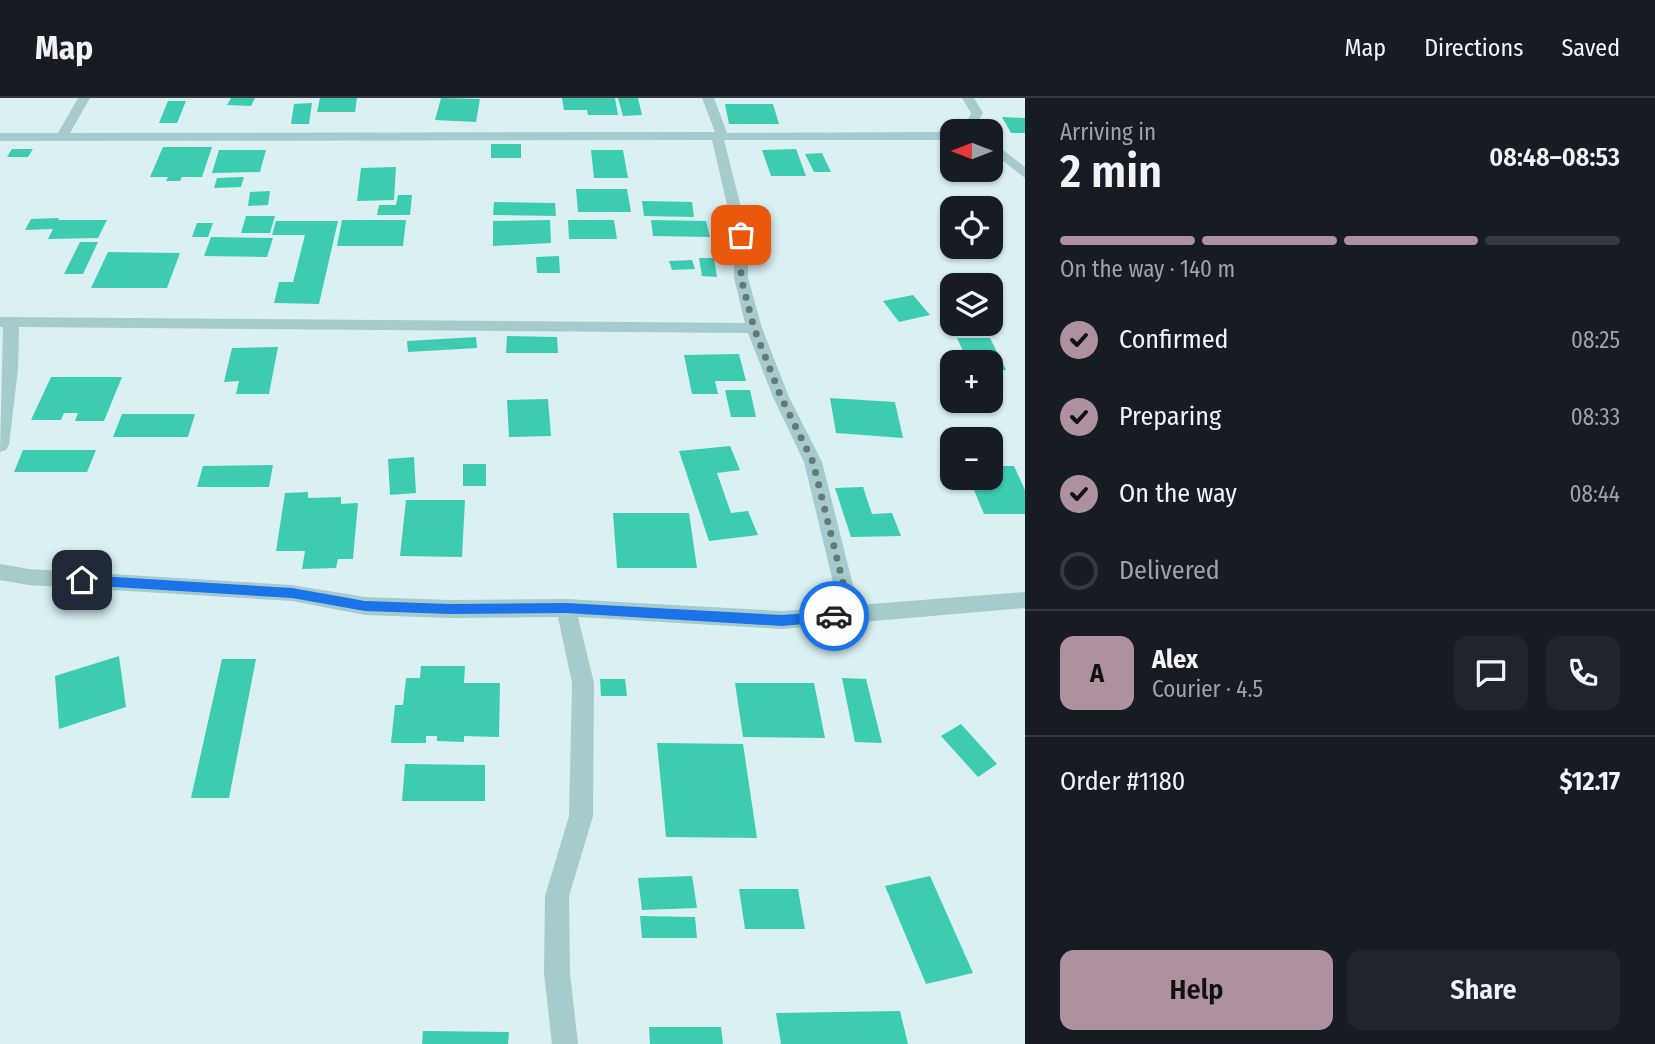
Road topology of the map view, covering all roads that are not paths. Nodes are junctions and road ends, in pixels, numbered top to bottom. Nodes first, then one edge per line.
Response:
1 (84, 98) edge
2 (708, 98) edge
3 (968, 98) edge
4 (974, 119) edge
5 (720, 135) junction
6 (940, 136) edge
7 (0, 137) edge
8 (62, 137) junction
9 (1003, 155) edge
10 (1025, 174) edge
11 (5, 322) edge
12 (754, 328) junction
13 (0, 445) edge
14 (0, 572) edge
15 (1025, 600) edge
16 (566, 608) junction
17 (851, 615) junction
18 (565, 1044) edge

1 - 8 street
2 - 5 street
3 - 4 street
5 - 6 street
5 - 8 street
5 - 12 street
7 - 8 street
9 - 10 street
11 - 12 street
11 - 13 street
12 - 17 street
14 - 16 street
15 - 17 street
16 - 17 street
16 - 18 street

